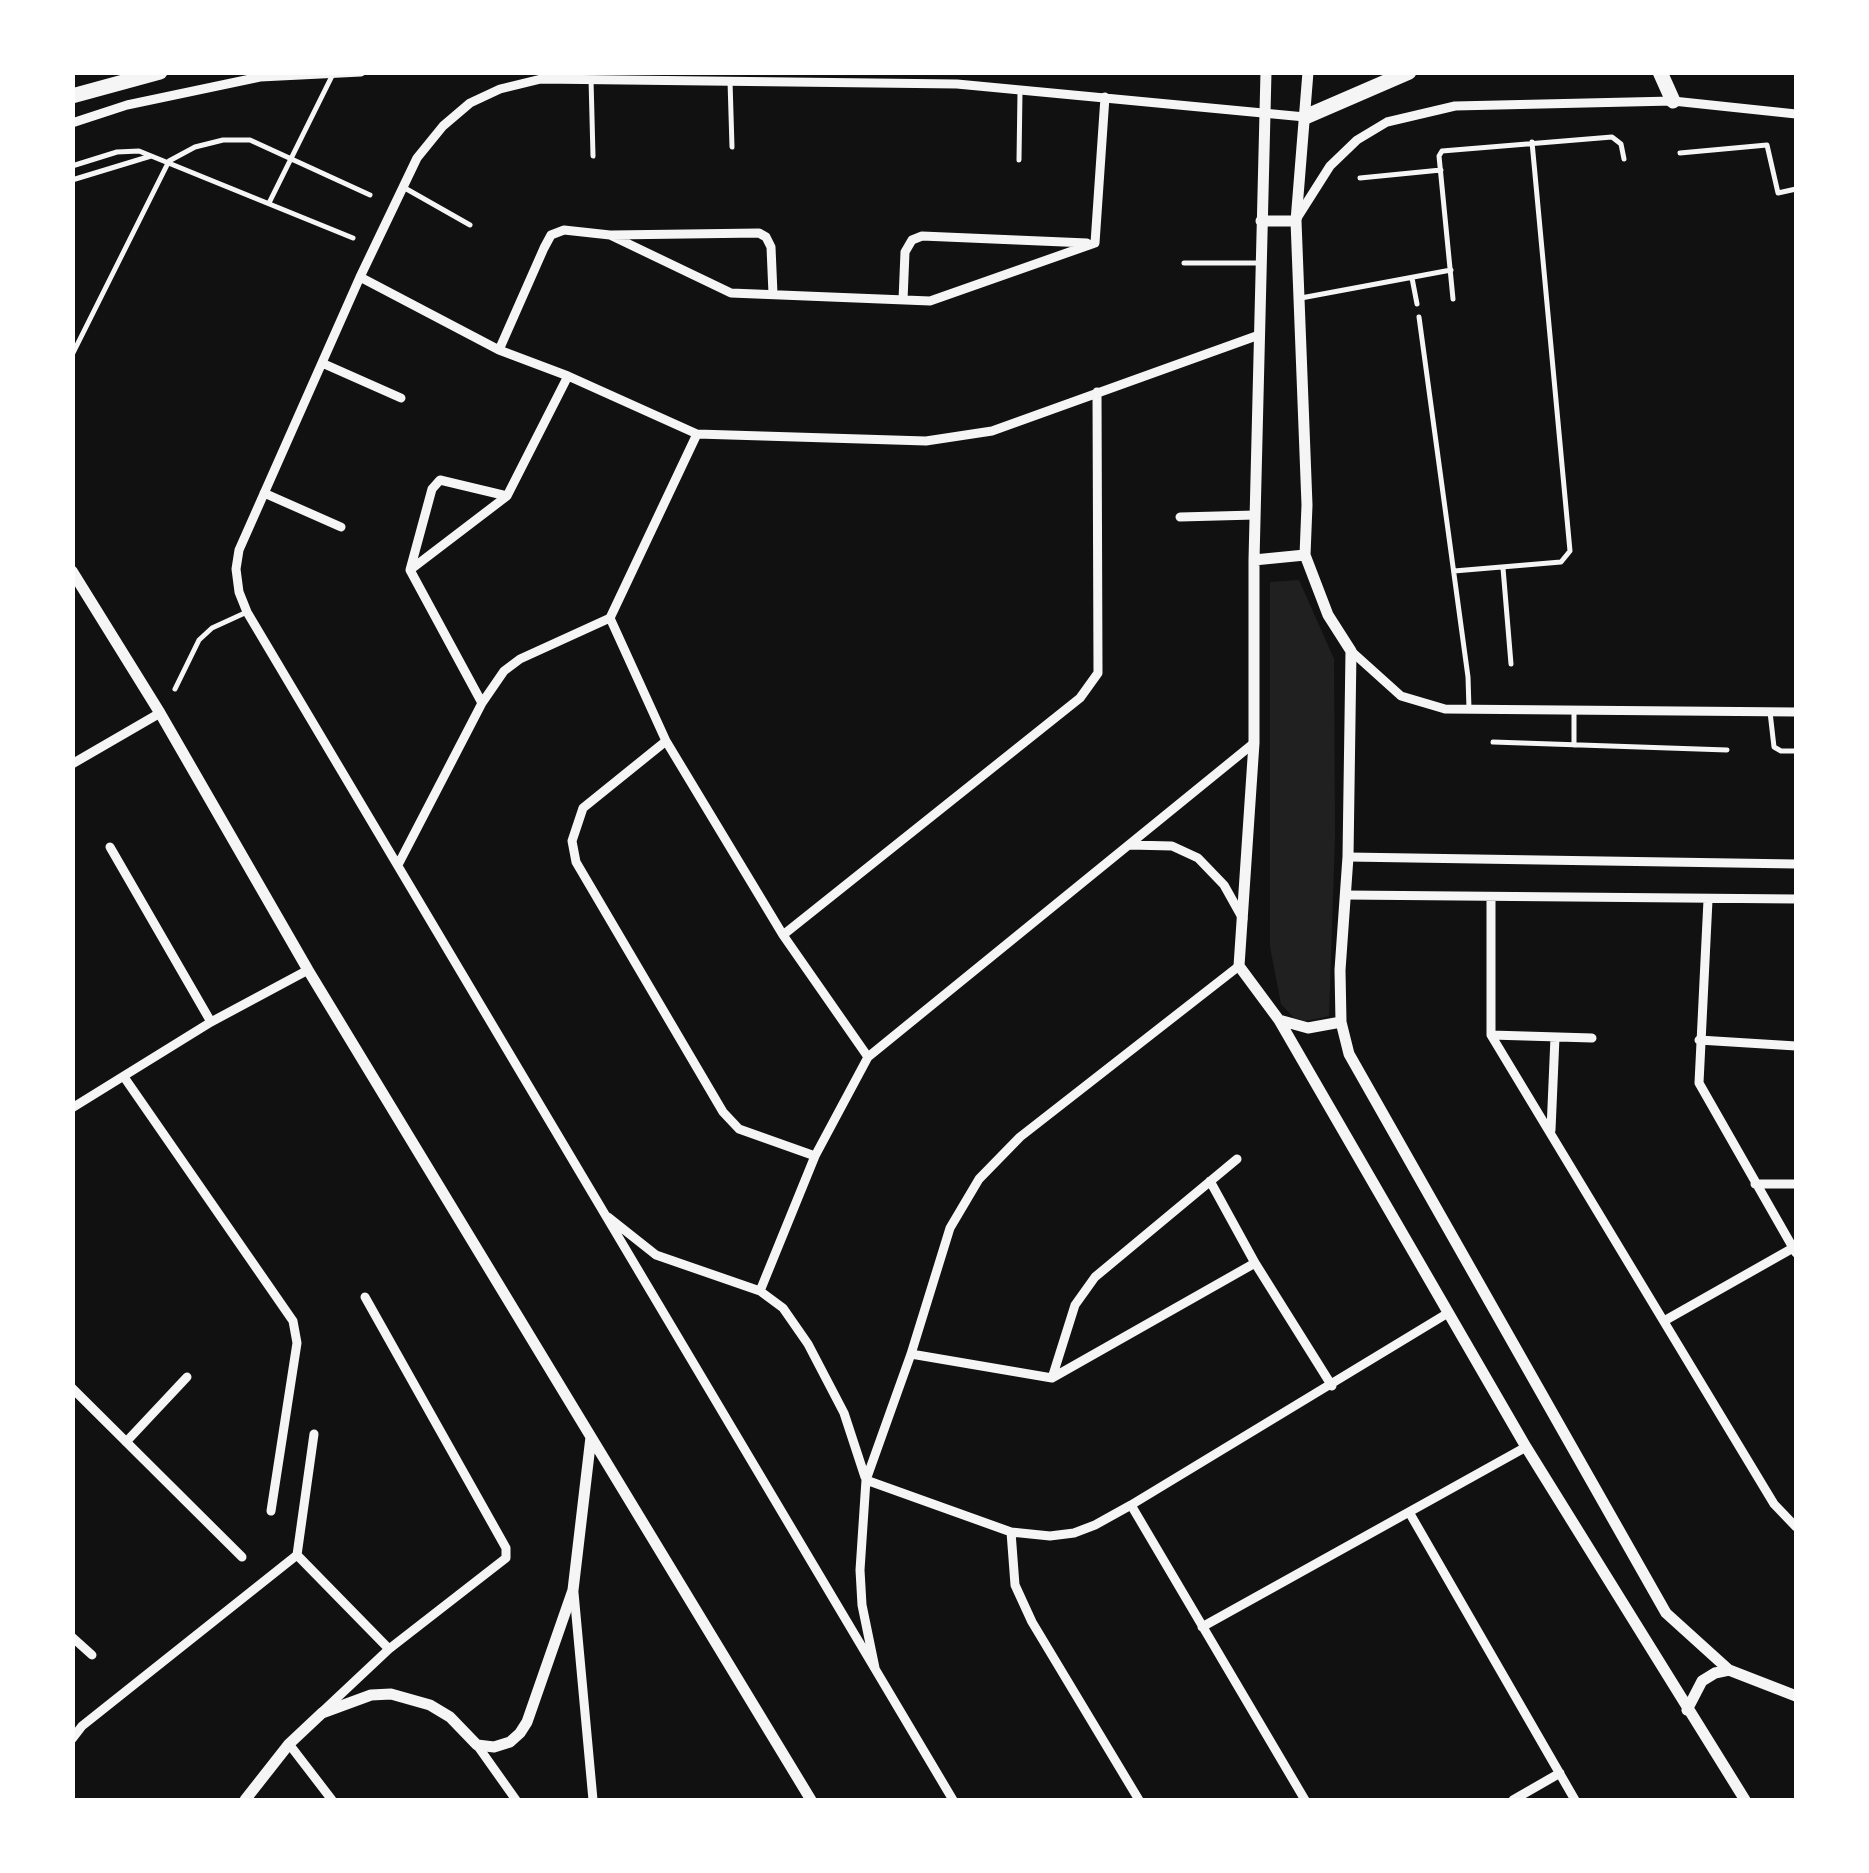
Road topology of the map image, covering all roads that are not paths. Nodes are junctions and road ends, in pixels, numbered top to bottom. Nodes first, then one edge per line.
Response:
1 (160, 72) edge
2 (361, 72) edge
3 (1266, 72) edge
4 (1308, 72) edge
5 (1409, 72) edge
6 (1660, 72) edge
7 (333, 73) edge
8 (591, 79) junction
9 (730, 81) junction
10 (1020, 89) junction
11 (72, 96) edge
12 (1104, 97) junction
13 (1673, 102) junction
14 (1796, 114) edge
15 (1263, 115) junction
16 (1305, 118) junction
17 (72, 123) edge
18 (1532, 142) junction
19 (732, 147) dead end
20 (1680, 153) dead end
21 (153, 156) junction
22 (592, 156) dead end
23 (290, 158) junction
24 (1624, 159) dead end
25 (1019, 160) dead end
26 (169, 161) junction
27 (72, 166) edge
28 (1441, 170) junction
29 (1360, 178) dead end
30 (72, 180) edge
31 (403, 187) junction
32 (1796, 189) edge
33 (370, 195) dead end
34 (268, 203) junction
35 (1261, 221) junction
36 (1296, 221) junction
37 (470, 226) dead end
38 (610, 235) junction
39 (353, 238) dead end
40 (1095, 243) junction
41 (1184, 263) dead end
42 (1260, 263) junction
43 (1451, 270) junction
44 (360, 277) junction
45 (1412, 278) junction
46 (773, 294) junction
47 (1299, 299) junction
48 (1453, 299) dead end
49 (903, 300) junction
50 (1417, 304) dead end
51 (1420, 317) dead end
52 (1259, 336) junction
53 (499, 350) junction
54 (72, 355) edge
55 (322, 363) junction
56 (568, 376) junction
57 (1098, 392) junction
58 (401, 398) dead end
59 (697, 434) junction
60 (264, 493) junction
61 (506, 496) junction
62 (1256, 515) junction
63 (1180, 516) dead end
64 (341, 527) dead end
65 (1305, 556) junction
66 (1254, 560) junction
67 (1503, 568) junction
68 (410, 570) junction
69 (1454, 571) junction
70 (74, 580) edge
71 (247, 612) junction
72 (610, 618) junction
73 (1351, 651) junction
74 (1511, 664) dead end
75 (175, 690) dead end
76 (482, 702) junction
77 (1469, 708) junction
78 (1574, 710) junction
79 (1770, 712) junction
80 (1796, 712) edge
81 (160, 713) junction
82 (666, 741) junction
83 (1254, 742) junction
84 (1493, 742) dead end
85 (1574, 745) junction
86 (1727, 750) dead end
87 (1796, 751) edge
88 (72, 764) edge
89 (1130, 845) junction
90 (110, 847) dead end
91 (1348, 858) junction
92 (399, 863) junction
93 (1796, 864) edge
94 (1346, 895) junction
95 (1491, 897) junction
96 (1796, 899) edge
97 (1708, 900) junction
98 (1244, 922) junction
99 (783, 935) junction
100 (1239, 966) junction
101 (308, 970) junction
102 (1278, 1020) junction
103 (211, 1022) junction
104 (1340, 1022) junction
105 (1492, 1035) junction
106 (1555, 1037) junction
107 (1592, 1038) dead end
108 (1699, 1040) junction
109 (1796, 1046) edge
110 (868, 1057) junction
111 (124, 1077) junction
112 (72, 1108) edge
113 (1551, 1133) junction
114 (815, 1156) junction
115 (1238, 1160) dead end
116 (1210, 1181) junction
117 (1755, 1184) junction
118 (1796, 1184) edge
119 (604, 1213) junction
120 (1795, 1250) edge
121 (1255, 1263) junction
122 (760, 1291) junction
123 (364, 1297) dead end
124 (1448, 1314) junction
125 (1664, 1321) junction
126 (912, 1354) junction
127 (187, 1378) dead end
128 (1052, 1378) junction
129 (1332, 1386) junction
130 (72, 1388) edge
131 (314, 1434) dead end
132 (591, 1436) junction
133 (126, 1442) junction
134 (1526, 1447) junction
135 (866, 1480) junction
136 (1130, 1505) junction
137 (271, 1511) dead end
138 (1408, 1512) junction
139 (1796, 1528) edge
140 (1011, 1532) junction
141 (296, 1555) junction
142 (242, 1558) dead end
143 (574, 1590) junction
144 (866, 1622) junction
145 (848, 1626) junction
146 (1202, 1627) junction
147 (72, 1637) edge
148 (389, 1649) junction
149 (92, 1655) dead end
150 (1729, 1670) junction
151 (877, 1676) junction
152 (1796, 1696) edge
153 (1687, 1710) junction
154 (322, 1712) junction
155 (72, 1738) edge
156 (290, 1744) junction
157 (478, 1745) junction
158 (1560, 1773) junction
159 (245, 1800) edge
160 (332, 1800) edge
161 (516, 1800) edge
162 (593, 1800) edge
163 (811, 1800) edge
164 (953, 1800) edge
165 (1139, 1800) edge
166 (1305, 1800) edge
167 (1513, 1800) edge
168 (1575, 1800) edge
169 (1745, 1800) edge

1 - 11 main road
2 - 7 street
3 - 15 street
4 - 16 street
5 - 16 main road
6 - 13 main road
7 - 17 street
7 - 23 lane
8 - 9 street
8 - 22 lane
8 - 31 street
9 - 10 street
9 - 19 lane
10 - 12 street
10 - 25 lane
12 - 15 street
12 - 40 street
13 - 14 street
13 - 36 street
15 - 16 street
15 - 35 street
16 - 36 street
18 - 24 lane
18 - 28 lane
18 - 67 lane
20 - 32 lane
21 - 26 lane
21 - 27 lane
21 - 30 lane
23 - 26 lane
23 - 33 lane
23 - 34 lane
26 - 34 lane
26 - 54 lane
28 - 29 lane
28 - 43 lane
31 - 37 lane
31 - 44 street
34 - 39 lane
35 - 36 street
35 - 42 street
36 - 47 street
38 - 46 street
38 - 46 street
38 - 53 street
40 - 49 street
40 - 49 street
41 - 42 lane
42 - 52 street
43 - 45 lane
43 - 48 lane
44 - 53 street
44 - 55 street
45 - 47 lane
45 - 50 lane
46 - 49 street
47 - 65 street
51 - 69 lane
52 - 57 street
52 - 62 street
53 - 56 street
55 - 58 street
55 - 60 street
56 - 59 street
56 - 61 street
57 - 59 street
57 - 99 street
59 - 72 street
60 - 64 street
60 - 71 street
61 - 68 street
61 - 68 street
62 - 63 street
62 - 66 street
65 - 66 street
65 - 73 street
66 - 83 street
67 - 69 lane
67 - 74 lane
68 - 76 street
69 - 77 lane
70 - 81 street
71 - 75 lane
71 - 92 street
72 - 76 street
72 - 82 street
73 - 77 street
73 - 91 street
76 - 92 street
77 - 78 street
78 - 79 street
78 - 85 lane
79 - 80 street
79 - 87 lane
81 - 88 street
81 - 101 street
82 - 99 street
82 - 114 street
83 - 89 street
83 - 98 street
84 - 85 lane
85 - 86 lane
89 - 98 street
89 - 110 street
90 - 103 street
91 - 93 street
91 - 94 street
92 - 119 street
94 - 95 street
94 - 104 street
95 - 97 street
95 - 105 street
96 - 97 street
97 - 108 street
98 - 100 street
99 - 110 street
100 - 102 street
100 - 126 street
101 - 103 street
101 - 132 street
102 - 104 street
102 - 124 street
103 - 111 street
104 - 150 street
105 - 106 street
105 - 113 street
106 - 107 street
106 - 113 street
108 - 109 street
108 - 117 street
110 - 114 street
111 - 112 street
111 - 137 street
113 - 125 street
114 - 122 street
115 - 116 street
116 - 121 street
116 - 128 street
117 - 118 street
117 - 120 street
119 - 122 street
119 - 145 street
120 - 125 street
121 - 128 street
121 - 129 street
122 - 135 street
123 - 148 street
124 - 129 street
124 - 134 street
125 - 139 street
126 - 128 street
126 - 135 street
127 - 133 street
129 - 136 street
130 - 133 street
131 - 141 street
132 - 143 street
132 - 163 street
133 - 142 street
134 - 138 street
134 - 153 street
135 - 140 street
135 - 144 street
136 - 140 street
136 - 146 street
138 - 146 street
138 - 158 street
140 - 165 street
141 - 148 street
141 - 155 street
143 - 157 street
143 - 162 street
144 - 145 street
144 - 151 street
145 - 151 street
146 - 166 street
147 - 149 street
148 - 154 street
150 - 152 street
150 - 153 street
151 - 164 street
153 - 169 street
154 - 156 street
154 - 157 street
156 - 159 street
156 - 160 street
157 - 161 street
158 - 167 street
158 - 168 street

